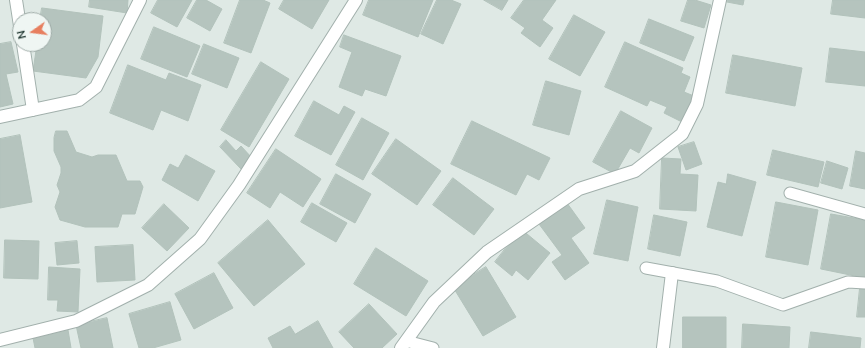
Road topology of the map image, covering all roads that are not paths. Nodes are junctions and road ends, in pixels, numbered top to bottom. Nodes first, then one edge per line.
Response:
1 (16, 0) edge
2 (140, 0) edge
3 (356, 0) edge
4 (720, 0) edge
5 (18, 12) edge
6 (24, 52) edge
7 (33, 110) junction
8 (0, 117) edge
9 (790, 193) dead end
10 (865, 214) edge
11 (646, 268) dead end
12 (672, 273) junction
13 (865, 283) edge
14 (0, 340) edge
15 (403, 345) edge
16 (433, 348) edge
17 (663, 348) edge

1 - 5 street
2 - 7 street
3 - 14 street
4 - 15 street
6 - 7 street
7 - 8 street
9 - 10 lane
11 - 12 lane
12 - 13 lane
12 - 17 street
15 - 16 lane

